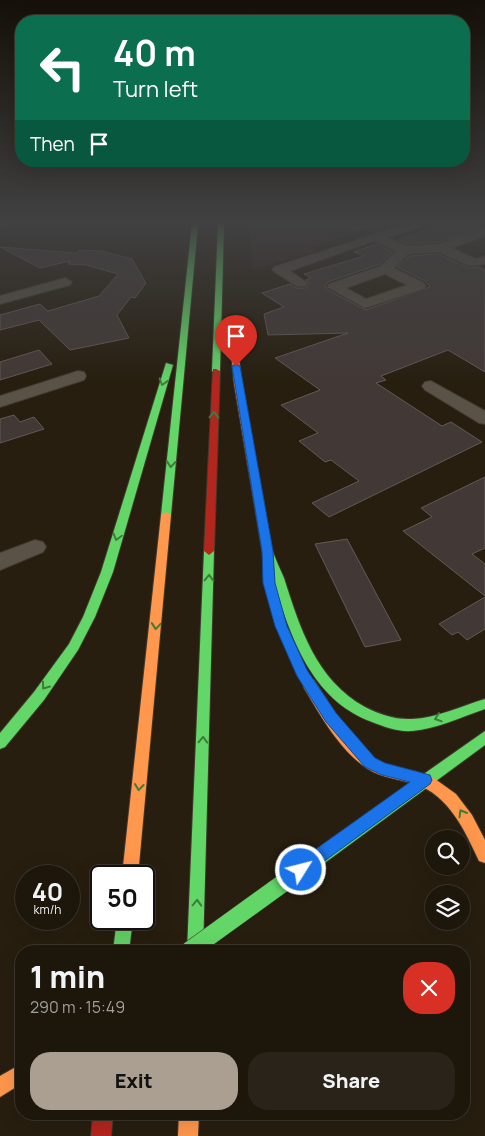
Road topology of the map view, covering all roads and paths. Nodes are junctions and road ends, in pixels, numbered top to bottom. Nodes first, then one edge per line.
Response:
1 (190, 277) edge
2 (219, 277) edge
3 (290, 277) edge
4 (363, 277) edge
5 (402, 277) edge
6 (65, 282) dead end
7 (300, 283) dead end
8 (219, 285) junction
9 (0, 300) edge
10 (184, 338) junction
11 (78, 376) dead end
12 (432, 386) dead end
13 (0, 402) edge
14 (485, 419) edge
15 (35, 547) dead end
16 (268, 551) junction
17 (0, 562) edge
18 (278, 617) dead end
19 (288, 641) dead end
20 (295, 657) dead end
21 (302, 672) dead end
22 (485, 704) edge
23 (485, 737) edge
24 (0, 743) edge
25 (425, 780) junction
26 (485, 856) edge
27 (131, 865) edge
28 (124, 930) edge
29 (123, 945) edge
30 (195, 945) edge
31 (197, 945) edge
32 (15, 1077) edge
33 (0, 1087) edge
34 (102, 1120) edge
35 (189, 1120) edge
36 (101, 1136) edge
37 (188, 1136) edge

1 - 10 main road
2 - 8 main road
3 - 7 street
4 - 5 street
6 - 9 street
8 - 16 main road
30 -> 8 main road
10 -> 24 main road
10 -> 27 main road
11 - 13 street
12 - 14 street
15 - 17 street
16 - 18 main road
22 -> 16 main road
19 - 20 main road
21 - 25 main road
23 - 25 main road
26 -> 25 main road
25 - 31 main road, bridge
28 - 29 main road
32 - 33 main road
34 - 36 main road
35 - 37 main road

